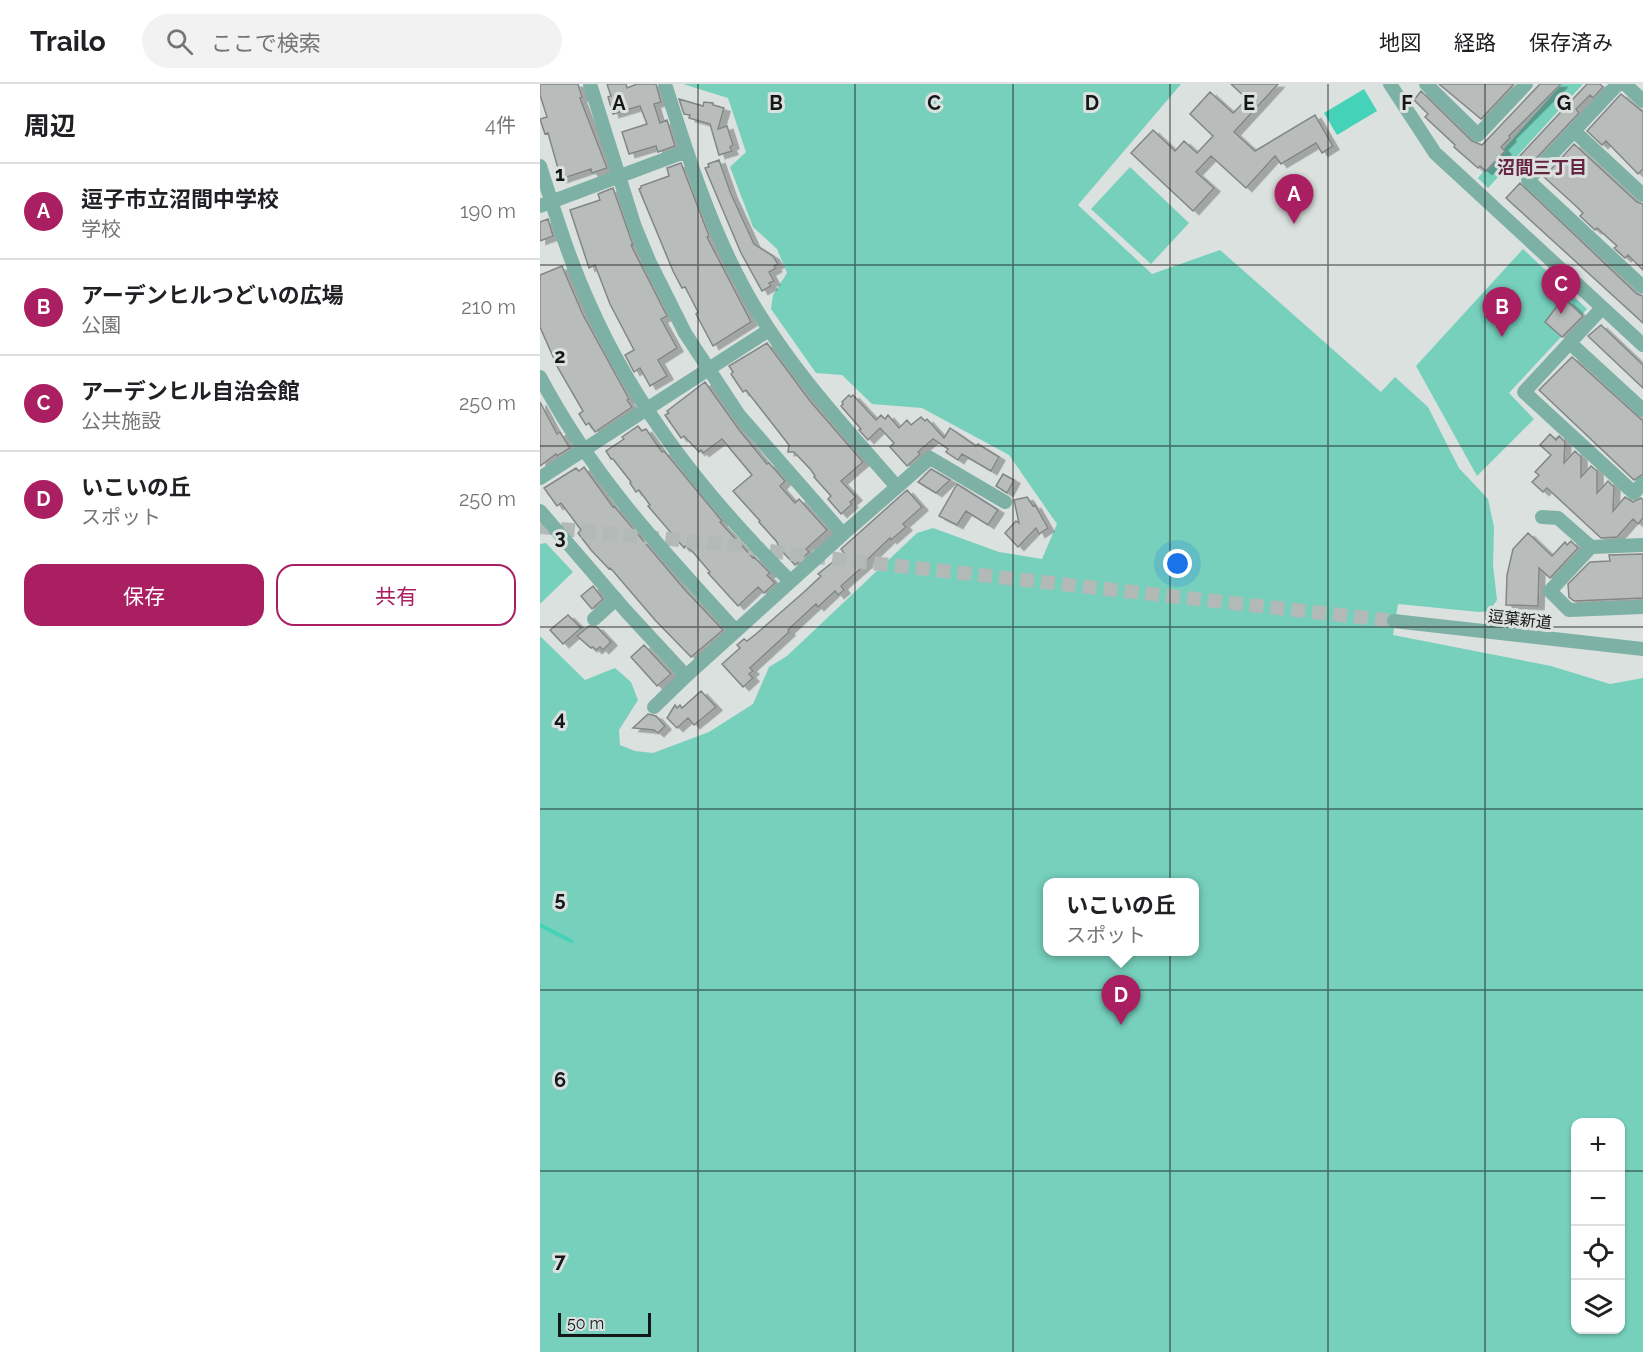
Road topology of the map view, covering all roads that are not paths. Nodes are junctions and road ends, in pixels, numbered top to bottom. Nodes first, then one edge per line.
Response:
1 (590, 84) edge
2 (664, 84) edge
3 (1390, 84) edge
4 (1426, 84) edge
5 (1524, 84) edge
6 (1618, 84) edge
7 (1624, 84) edge
8 (1643, 101) edge
9 (1574, 131) junction
10 (687, 151) junction
11 (540, 166) edge
12 (618, 177) junction
13 (1643, 195) edge
14 (546, 204) edge
15 (1643, 286) edge
16 (1602, 308) junction
17 (769, 330) junction
18 (1570, 342) junction
19 (1643, 345) edge
20 (708, 370) junction
21 (540, 377) edge
22 (646, 410) junction
23 (1643, 410) edge
24 (583, 450) junction
25 (540, 478) edge
26 (1643, 483) edge
27 (897, 487) junction
28 (1005, 502) dead end
29 (540, 511) edge
30 (1542, 517) dead end
31 (843, 534) junction
32 (1643, 545) edge
33 (1591, 547) junction
34 (790, 582) junction
35 (616, 599) junction
36 (1643, 607) edge
37 (594, 619) dead end
38 (1394, 621) tunnel mouth
39 (736, 631) junction
40 (1643, 649) edge
41 (686, 676) junction
42 (654, 707) dead end

1 - 12 street
2 - 10 street
3 - 16 street
4 - 5 street
6 - 9 street
7 - 8 street
9 - 13 street
9 - 15 street
10 - 12 street
10 - 17 street
11 - 14 street
12 - 14 street
12 - 20 street
14 - 22 street
16 - 18 street
16 - 19 street
17 - 20 street
17 - 27 street
18 - 23 street
18 - 26 street
20 - 22 street
20 - 31 street
21 - 24 street
22 - 24 street
22 - 34 street
24 - 25 street
24 - 39 street
27 - 28 street
27 - 31 street
29 - 35 street
30 - 33 street
31 - 34 street
32 - 33 street
33 - 36 street
34 - 39 street
35 - 37 street
35 - 41 street
38 - 40 street, 逗葉新道
39 - 41 street
41 - 42 street

